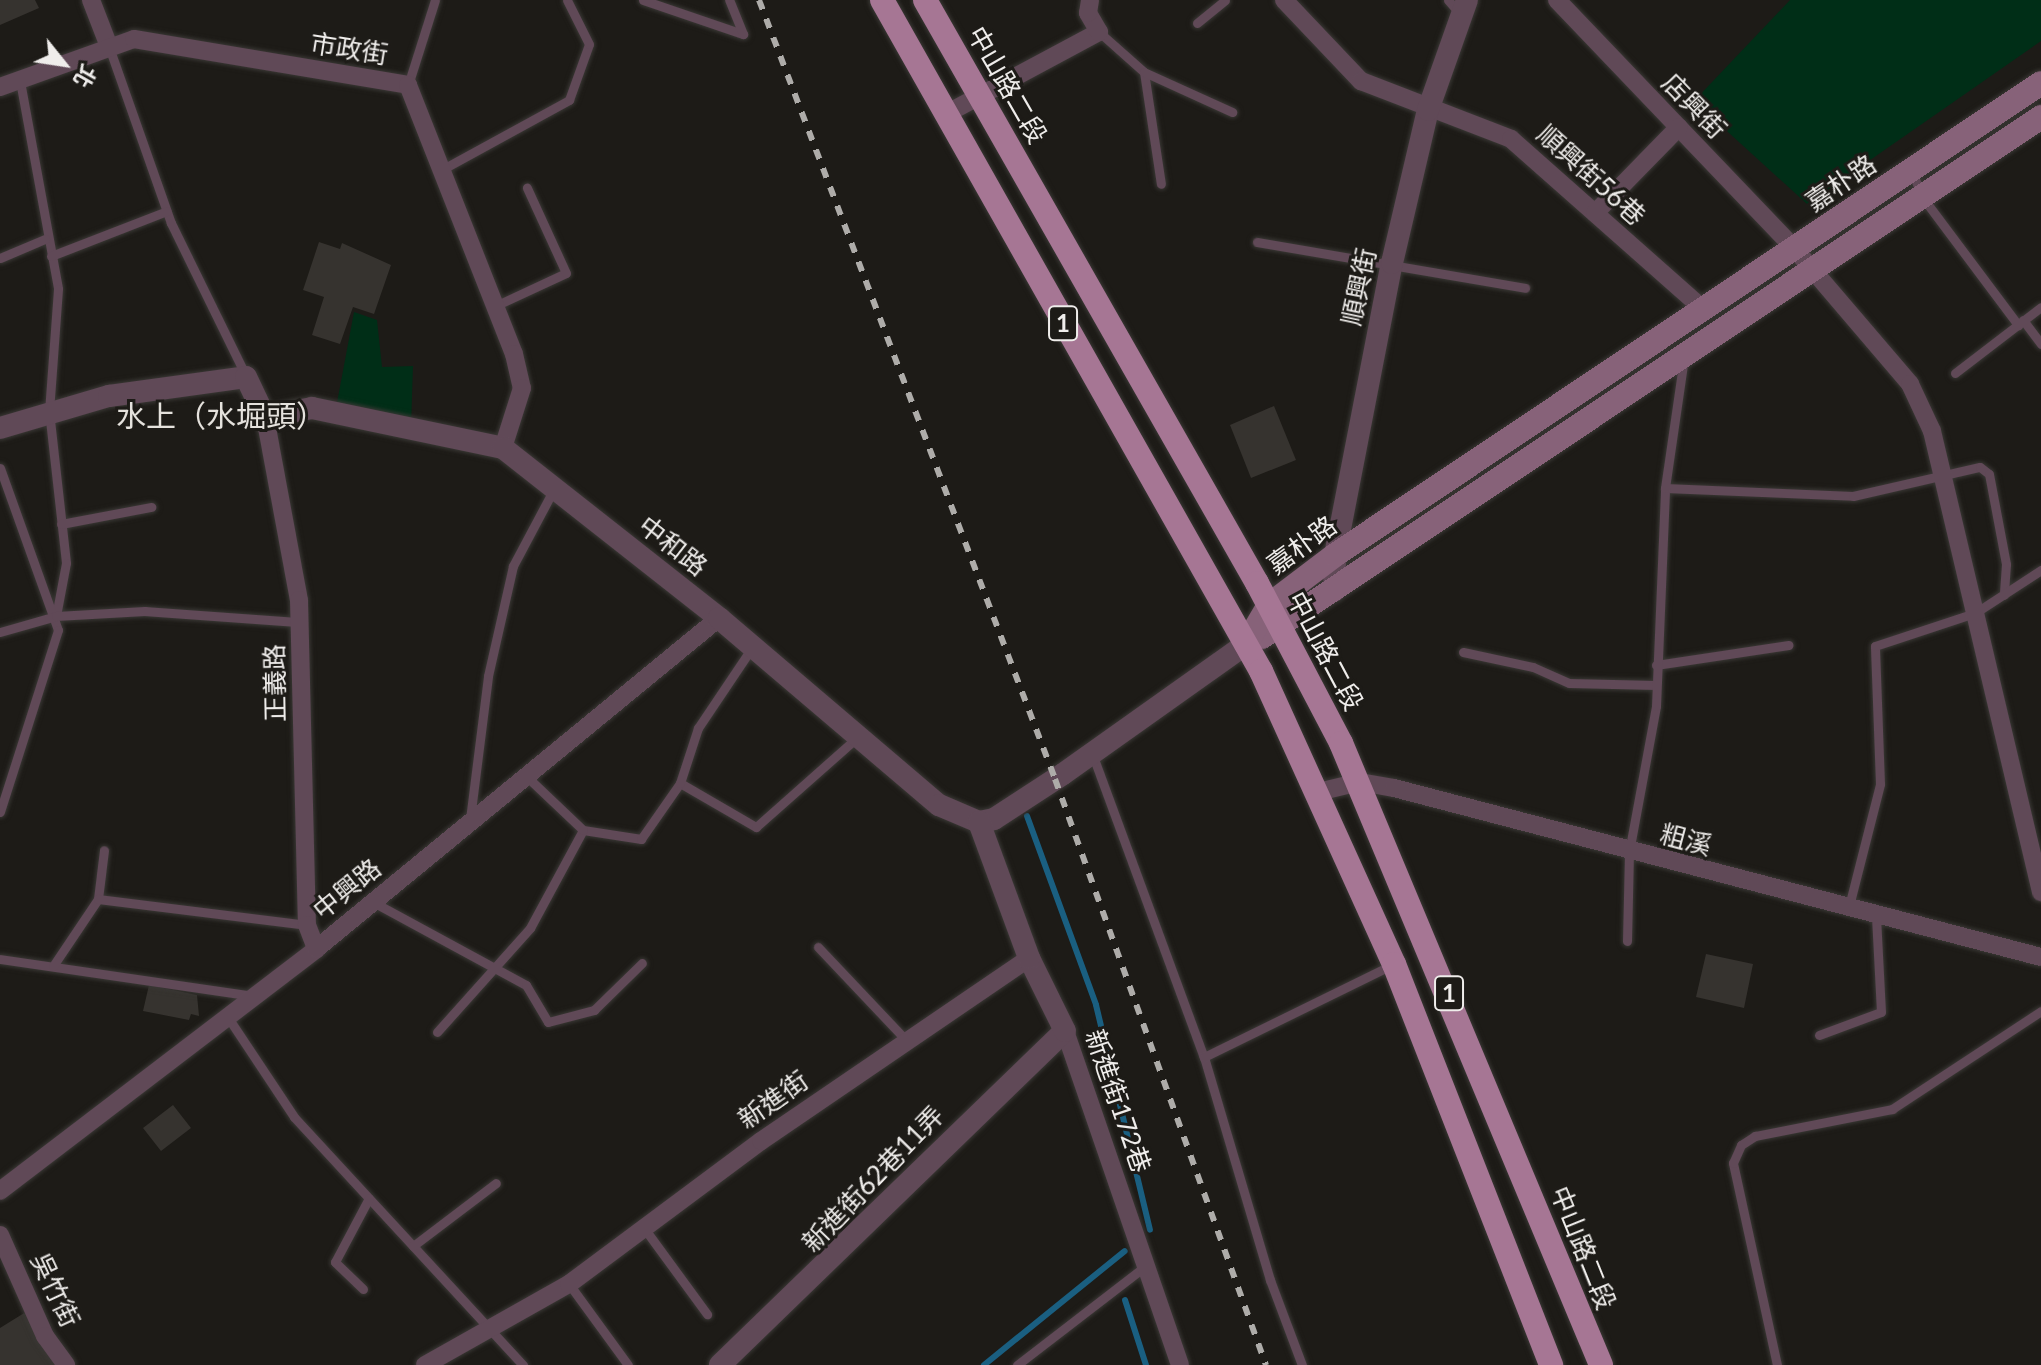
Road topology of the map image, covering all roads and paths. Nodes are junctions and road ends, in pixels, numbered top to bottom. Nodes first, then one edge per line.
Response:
1 (91, 0) edge
2 (435, 0) edge
3 (567, 0) edge
4 (643, 0) edge
5 (729, 0) edge
6 (882, 0) edge
7 (925, 0) edge
8 (1225, 0) edge
9 (1284, 0) edge
10 (1557, 0) edge
11 (1086, 4) edge
12 (1459, 6) edge
13 (1197, 23) dead end
14 (1099, 32) junction
15 (108, 44) junction
16 (1144, 72) junction
17 (20, 81) junction
18 (2041, 83) edge
19 (408, 85) junction
20 (0, 87) edge
21 (982, 97) junction
22 (1428, 110) junction
23 (1232, 112) dead end
24 (944, 115) junction
25 (2041, 117) edge
26 (1679, 127) junction
27 (443, 169) junction
28 (1911, 170) junction
29 (1161, 184) dead end
30 (527, 188) dead end
31 (1923, 198) junction
32 (167, 211) junction
33 (1595, 213) junction
34 (45, 239) junction
35 (1257, 242) dead end
36 (1794, 248) junction
37 (51, 256) junction
38 (0, 258) edge
39 (1392, 263) junction
40 (1814, 273) junction
41 (1525, 288) dead end
42 (495, 306) junction
43 (2041, 307) edge
44 (1703, 309) junction
45 (2020, 323) junction
46 (2041, 344) edge
47 (1684, 358) junction
48 (1955, 373) dead end
49 (246, 377) junction
50 (49, 411) junction
51 (265, 417) junction
52 (0, 428) edge
53 (503, 448) junction
54 (0, 468) edge
55 (1942, 479) junction
56 (1665, 488) junction
57 (554, 489) junction
58 (151, 507) dead end
59 (61, 524) junction
60 (1335, 555) junction
61 (2041, 570) edge
62 (1334, 591) junction
63 (2004, 595) junction
64 (1269, 605) junction
65 (1975, 613) junction
66 (56, 616) junction
67 (719, 618) junction
68 (300, 622) junction
69 (1282, 628) junction
70 (0, 632) edge
71 (1246, 644) junction
72 (1789, 645) dead end
73 (753, 646) junction
74 (1463, 652) dead end
75 (1656, 665) junction
76 (1656, 685) junction
77 (859, 736) junction
78 (1092, 752) junction
79 (526, 776) junction
80 (1360, 782) junction
81 (680, 783) junction
82 (1318, 792) junction
83 (1, 805) edge
84 (979, 822) junction
85 (469, 823) junction
86 (583, 830) junction
87 (104, 850) dead end
88 (1629, 852) junction
89 (2041, 892) edge
90 (98, 899) junction
91 (373, 902) junction
92 (1848, 910) junction
93 (1876, 917) junction
94 (307, 925) junction
95 (1627, 941) dead end
96 (818, 947) dead end
97 (316, 949) junction
98 (2041, 957) edge
99 (1029, 958) junction
100 (0, 959) edge
101 (642, 963) dead end
102 (1394, 964) junction
103 (53, 966) junction
104 (496, 969) junction
105 (254, 996) junction
106 (2041, 1011) edge
107 (227, 1016) junction
108 (1065, 1031) junction
109 (437, 1032) dead end
110 (1819, 1035) dead end
111 (907, 1041) junction
112 (1204, 1057) junction
113 (496, 1183) dead end
114 (0, 1191) edge
115 (369, 1198) junction
116 (644, 1228) junction
117 (0, 1235) edge
118 (413, 1246) junction
119 (1147, 1265) junction
120 (569, 1284) junction
121 (363, 1289) dead end
122 (707, 1314) dead end
123 (490, 1329) junction
124 (66, 1365) edge
125 (425, 1365) edge
126 (523, 1365) edge
127 (628, 1365) edge
128 (720, 1365) edge
129 (1017, 1365) edge
130 (1180, 1365) edge
131 (1302, 1365) edge
132 (1551, 1365) edge
133 (1601, 1365) edge
134 (1777, 1365) edge

1 - 15 street
2 - 19 lane
3 - 27 lane
4 - 5 lane
6 - 24 main road, 1
7 - 21 main road, 中山路二段 / 1
8 - 13 lane
9 - 22 street, 順興街56巷
10 - 26 street, 店興街
11 - 14 street
12 - 22 street, 順興街
14 - 16 lane
14 - 21 street
15 - 17 street, 市政街
15 - 19 street, 市政街
15 - 32 lane
16 - 23 lane
16 - 29 lane
17 - 20 street, 市政街
17 - 34 lane
18 - 28 main road, 嘉朴路
19 - 27 street, 市政街
21 - 24 street
21 - 64 main road, 中山路二段 / 1
22 - 33 street, 順興街56巷
22 - 39 street, 順興街
24 - 71 main road, 1
25 - 31 main road
26 - 33 street
26 - 36 street, 店興街
27 - 42 street, 市政街
28 - 31 lane
28 - 36 main road, 嘉朴路
30 - 42 lane
31 - 40 main road
31 - 45 lane
32 - 37 lane
32 - 49 lane
33 - 44 street, 順興街56巷
34 - 37 lane
34 - 38 lane
35 - 39 lane
36 - 40 street, 店興街
36 - 44 main road, 嘉朴路
37 - 50 lane
39 - 41 lane
39 - 60 street, 順興街
40 - 47 main road
40 - 55 street, 店興街
42 - 53 street, 市政街
43 - 45 lane
44 - 60 main road, 嘉朴路
45 - 46 lane
45 - 48 lane
47 - 56 lane
47 - 62 main road
49 - 50 street
49 - 51 street
50 - 52 street
50 - 59 lane
51 - 53 street, 中和路
51 - 68 street, 正義路
53 - 57 street, 中和路
54 - 66 lane
55 - 56 lane
55 - 63 lane
55 - 65 street, 店興街
56 - 75 lane
57 - 67 street, 中和路
57 - 85 lane
58 - 59 lane
59 - 66 lane
60 - 62 street, 順興街
60 - 64 main road, 嘉朴路
61 - 63 lane
62 - 69 main road
63 - 65 lane
64 - 69 main road, 中山路二段 / 1
64 - 71 main road, 嘉朴路
65 - 89 street, 店興街
65 - 92 lane
66 - 68 lane
66 - 70 lane
66 - 83 lane
67 - 73 street, 中和路
67 - 79 street, 中興路
68 - 94 street, 正義路
69 - 71 main road
69 - 80 main road, 中山路二段 / 1
71 - 78 street
71 - 82 main road, 1
72 - 75 lane
73 - 77 street, 中和路
73 - 81 lane
74 - 76 lane
75 - 76 lane
76 - 88 lane
77 - 81 lane
77 - 84 street, 中和路
78 - 84 street
78 - 112 lane
79 - 85 street, 中興路
79 - 86 lane
80 - 82 street, 粗溪
80 - 88 street, 粗溪
80 - 133 main road, 中山路二段 / 1
81 - 86 lane
82 - 102 main road, 1
84 - 99 street
85 - 91 street, 中興路
86 - 104 lane
87 - 90 lane
88 - 92 street, 粗溪
88 - 95 lane
90 - 94 lane
90 - 103 lane
91 - 97 street, 中興路
91 - 104 lane
92 - 93 street, 粗溪
93 - 98 street, 粗溪
93 - 110 lane
94 - 97 street, 正義路
96 - 111 lane
97 - 105 street, 中興路
99 - 108 street, 新進街172巷
99 - 111 street, 新進街
100 - 103 lane
101 - 104 lane
102 - 112 lane
102 - 132 main road, 1
103 - 105 lane
104 - 109 lane
105 - 107 street, 中興路
106 - 134 lane
107 - 114 street, 中興路
107 - 115 lane
108 - 119 street, 新進街172巷
108 - 128 street, 新進街62巷11弄
111 - 116 street, 新進街
112 - 131 lane
113 - 118 lane
115 - 118 lane
115 - 121 lane
116 - 120 street, 新進街
116 - 122 lane
117 - 124 street, 吳竹街
118 - 123 lane
119 - 129 lane
119 - 130 street, 新進街172巷
120 - 123 street, 新進街
120 - 127 lane
123 - 125 street, 新進街
123 - 126 lane

